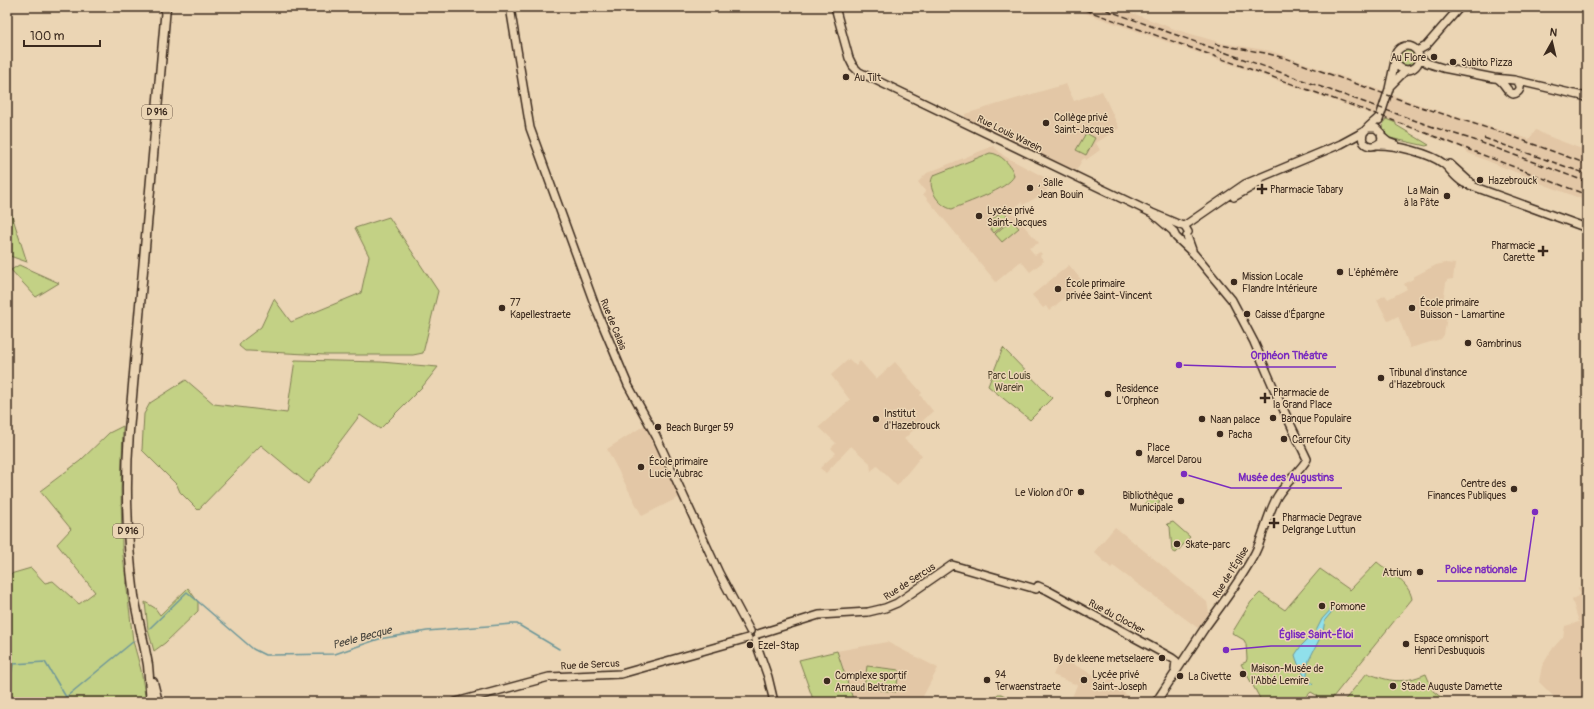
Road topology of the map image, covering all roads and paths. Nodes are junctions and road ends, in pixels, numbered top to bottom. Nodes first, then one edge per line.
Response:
1 (166, 7) edge
2 (510, 7) edge
3 (835, 7) edge
4 (1460, 7) edge
5 (1418, 54) junction
6 (1395, 61) junction
7 (1414, 68) junction
8 (1443, 68) junction
9 (1406, 70) junction
10 (1494, 78) junction
11 (1517, 83) junction
12 (1506, 87) junction
13 (1389, 89) junction
14 (1587, 97) edge
15 (1587, 100) edge
16 (1379, 117) junction
17 (1366, 130) junction
18 (1380, 133) junction
19 (1364, 142) junction
20 (1341, 144) junction
21 (1378, 145) junction
22 (1459, 177) junction
23 (1152, 213) junction
24 (1584, 227) edge
25 (1185, 230) junction
26 (1175, 232) junction
27 (1179, 239) junction
28 (1194, 254) junction
29 (1037, 587) joint
30 (753, 636) junction
31 (148, 666) junction
32 (1175, 672) junction
33 (1162, 693) junction
34 (151, 702) edge
35 (158, 702) edge
36 (456, 702) edge
37 (774, 702) edge
38 (1156, 702) edge
39 (1160, 702) edge

1 - 31 main road, D 916
2 - 30 street, Rue de Calais
3 - 23 street, Rue Louis Warein
4 - 5 street
5 - 6 street
5 - 7 street
5 - 8 street
6 - 9 street
6 - 13 street
7 - 8 street
7 - 9 street
8 - 10 street
9 - 13 street
10 - 11 street
10 - 12 street
11 - 12 street
11 - 12 street
11 - 14 street
11 - 15 street
13 - 16 street
16 - 17 street
16 - 18 street
17 - 18 street
17 - 19 street
17 - 20 street
18 - 21 street
18 - 22 street
19 - 20 street
19 - 21 street
20 - 25 street
21 - 22 street
22 - 24 street
23 - 25 street, Rue Louis Warein
23 - 26 street, Rue Louis Warein
25 - 26 street
25 - 27 street
25 - 28 street
26 - 27 street
27 - 28 street
28 - 32 street, Rue de l'Église
29 - 30 street, Rue de Sercus
29 - 32 street, Rue du Clocher
30 - 36 street, Rue de Sercus
30 - 37 street, Rue de Calais
31 - 34 main road, D 916
31 - 35 main road, D 916
32 - 33 street, Rue de l'Église
33 - 38 street, Rue de l'Église
33 - 39 street

